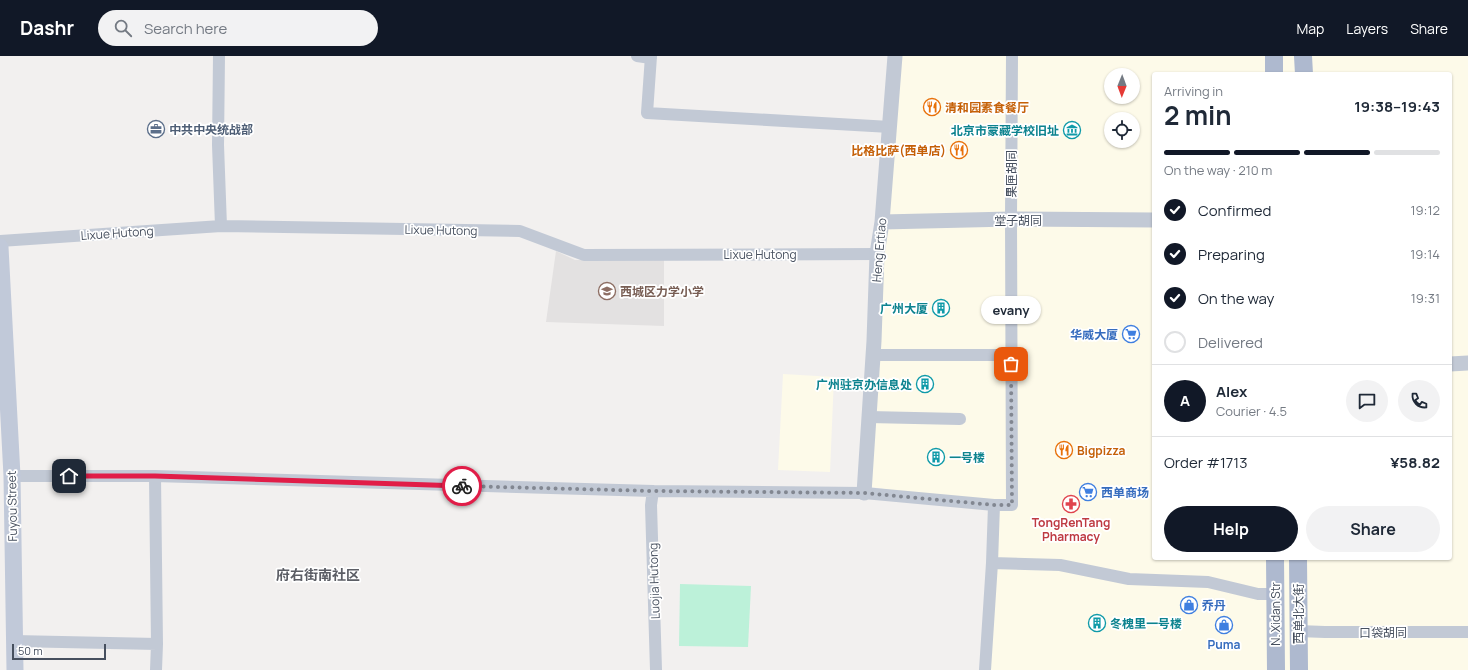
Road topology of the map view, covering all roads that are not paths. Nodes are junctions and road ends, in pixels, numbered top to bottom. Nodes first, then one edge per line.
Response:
1 (219, 56) edge
2 (637, 56) edge
3 (895, 56) edge
4 (1012, 56) edge
5 (1274, 56) edge
6 (1303, 56) edge
7 (651, 57) edge
8 (1274, 72) edge
9 (1304, 72) edge
10 (890, 127) junction
11 (1011, 219) junction
12 (1152, 220) edge
13 (882, 222) junction
14 (221, 226) junction
15 (0, 240) edge
16 (0, 247) edge
17 (877, 254) junction
18 (873, 355) junction
19 (1008, 355) dead end
20 (1468, 363) edge
21 (1452, 364) edge
22 (869, 417) junction
23 (960, 419) dead end
24 (12, 476) junction
25 (155, 476) junction
26 (653, 491) junction
27 (864, 493) junction
28 (994, 505) junction
29 (1275, 560) edge
30 (1298, 560) edge
31 (992, 563) junction
32 (1275, 594) junction
33 (1298, 631) junction
34 (1468, 632) edge
35 (14, 641) junction
36 (157, 644) junction
37 (14, 670) edge
38 (156, 670) edge
39 (656, 670) edge
40 (985, 670) edge
41 (1276, 670) edge
42 (1299, 670) edge

1 - 14 street
2 - 7 street
3 - 10 street, Heng Ertiao
4 - 11 street, 果匣胡同
5 - 8 main road
6 - 9 main road
7 - 10 street
10 - 13 street, Heng Ertiao
11 - 12 street, 堂子胡同
11 - 13 street, 堂子胡同
11 - 28 street, 果匣胡同
13 - 17 street, Heng Ertiao
14 - 15 street, Lixue Hutong
14 - 17 street, Lixue Hutong
16 - 24 main road, Fuyou Street
17 - 18 street, Heng Ertiao
18 - 19 street
18 - 22 street, Heng Ertiao
20 - 21 street
22 - 23 street
22 - 27 street, Heng Ertiao
24 - 25 street
24 - 35 main road, Fuyou Street
25 - 26 street
25 - 36 street
26 - 27 street
26 - 39 street, Luojia Hutong
27 - 28 street
28 - 31 street
29 - 32 main road, N. Xidan Str
30 - 33 main road, 西单北大街
31 - 32 street
31 - 40 street
32 - 41 main road, N. Xidan Str
33 - 34 street, 口袋胡同
33 - 42 main road, 西单北大街
35 - 36 street
35 - 37 main road, Fuyou Street
36 - 38 street

